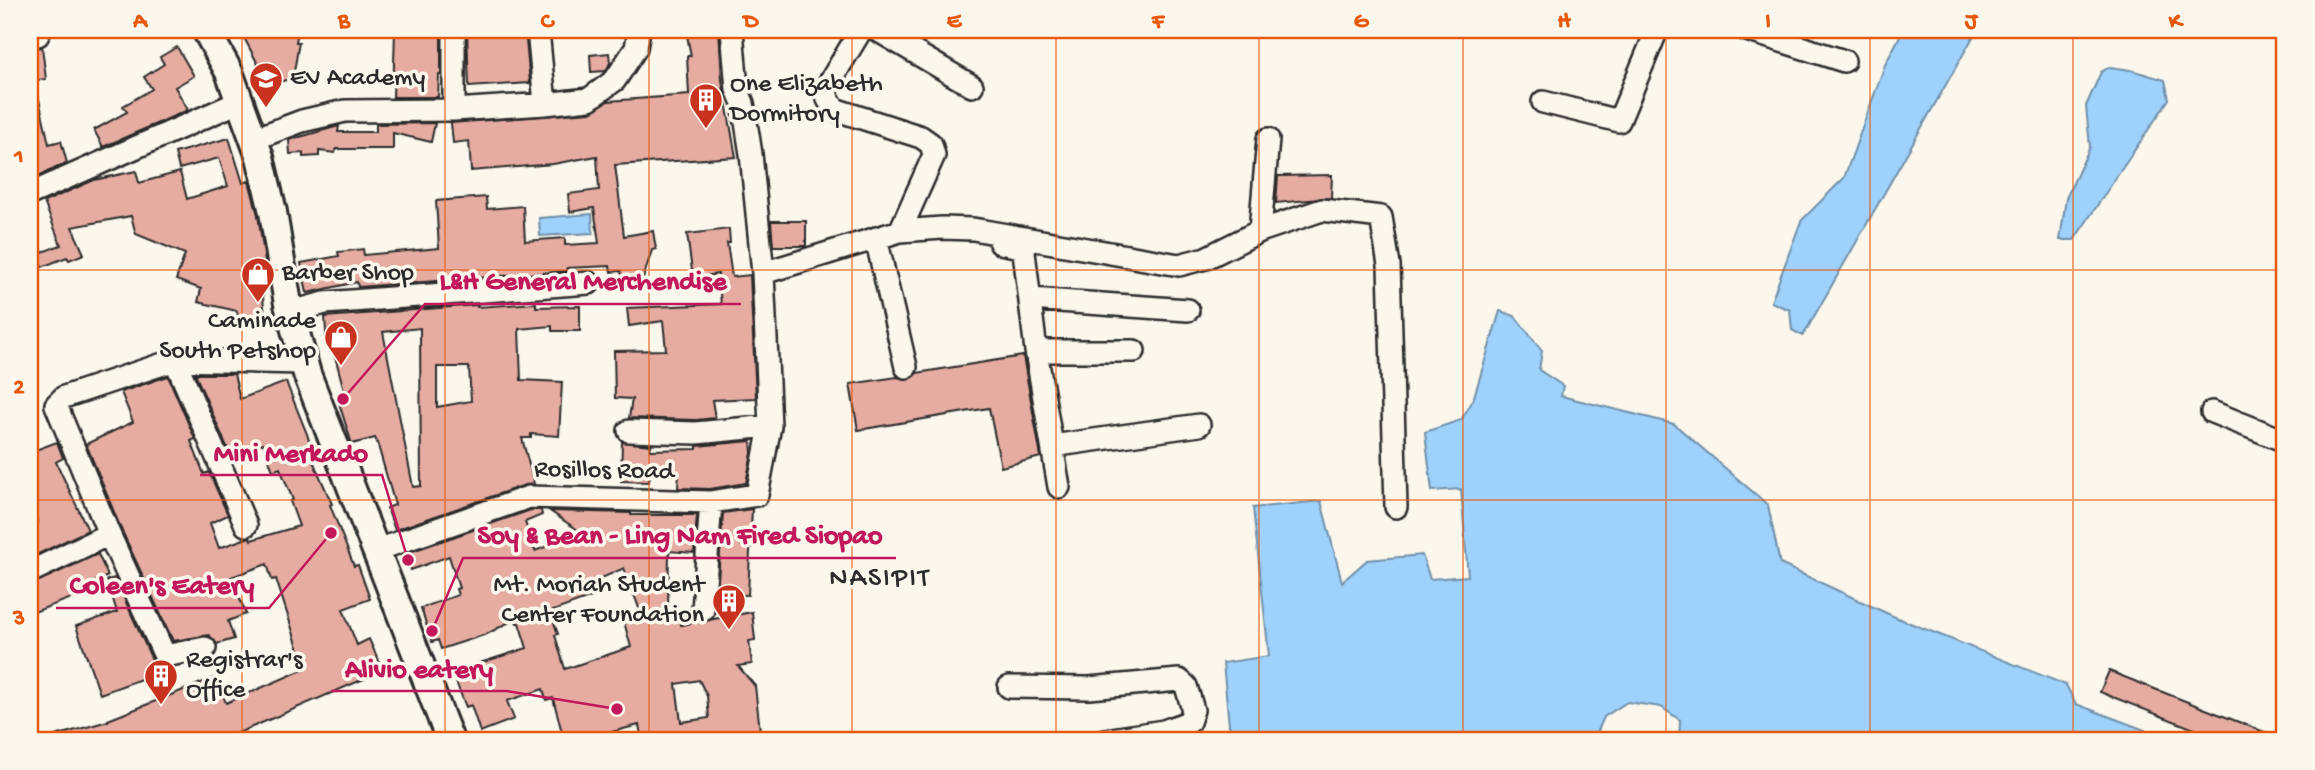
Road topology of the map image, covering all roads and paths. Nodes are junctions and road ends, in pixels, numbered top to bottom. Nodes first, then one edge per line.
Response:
1 (206, 30) edge
2 (454, 30) edge
3 (538, 30) edge
4 (639, 30) edge
5 (732, 30) edge
6 (861, 30) edge
7 (877, 30) edge
8 (1657, 30) edge
9 (1747, 30) edge
10 (1844, 61) dead end
11 (972, 86) dead end
12 (241, 101) junction
13 (1543, 102) dead end
14 (545, 104) junction
15 (454, 110) junction
16 (254, 139) junction
17 (1268, 139) dead end
18 (30, 194) edge
19 (957, 228) junction
20 (900, 231) junction
21 (1260, 231) junction
22 (876, 238) junction
23 (763, 273) junction
24 (589, 283) dead end
25 (1030, 299) junction
26 (1188, 310) dead end
27 (290, 312) junction
28 (1036, 351) junction
29 (1134, 351) dead end
30 (175, 360) junction
31 (304, 363) junction
32 (906, 367) dead end
33 (2212, 412) dead end
34 (1199, 425) dead end
35 (770, 426) junction
36 (629, 431) dead end
37 (2285, 441) edge
38 (1052, 446) junction
39 (1059, 487) dead end
40 (711, 502) junction
41 (1396, 507) dead end
42 (246, 525) dead end
43 (109, 534) junction
44 (374, 551) junction
45 (30, 572) edge
46 (704, 610) dead end
47 (205, 648) dead end
48 (1009, 687) dead end
49 (450, 740) edge
50 (1105, 740) edge

1 - 12 main road
2 - 15 street
3 - 14 street
4 - 14 street
5 - 23 street
6 - 20 street
7 - 11 street
8 - 13 street
9 - 10 street
12 - 16 main road
12 - 18 street
14 - 15 street
15 - 16 street
16 - 27 main road
17 - 21 street
19 - 20 street
19 - 21 street
19 - 25 street
20 - 22 street
21 - 41 street
22 - 23 street
22 - 32 street
23 - 35 street
24 - 27 street
25 - 26 street
25 - 28 street
27 - 31 main road
28 - 29 street
28 - 38 street
30 - 31 street
30 - 42 street
30 - 43 street
31 - 44 main road
33 - 37 street
34 - 38 street
35 - 36 street
35 - 40 street, Rosillos Road
38 - 39 street
40 - 44 street, Rosillos Road
40 - 46 street
43 - 45 street
43 - 47 street
44 - 49 main road
48 - 50 street

